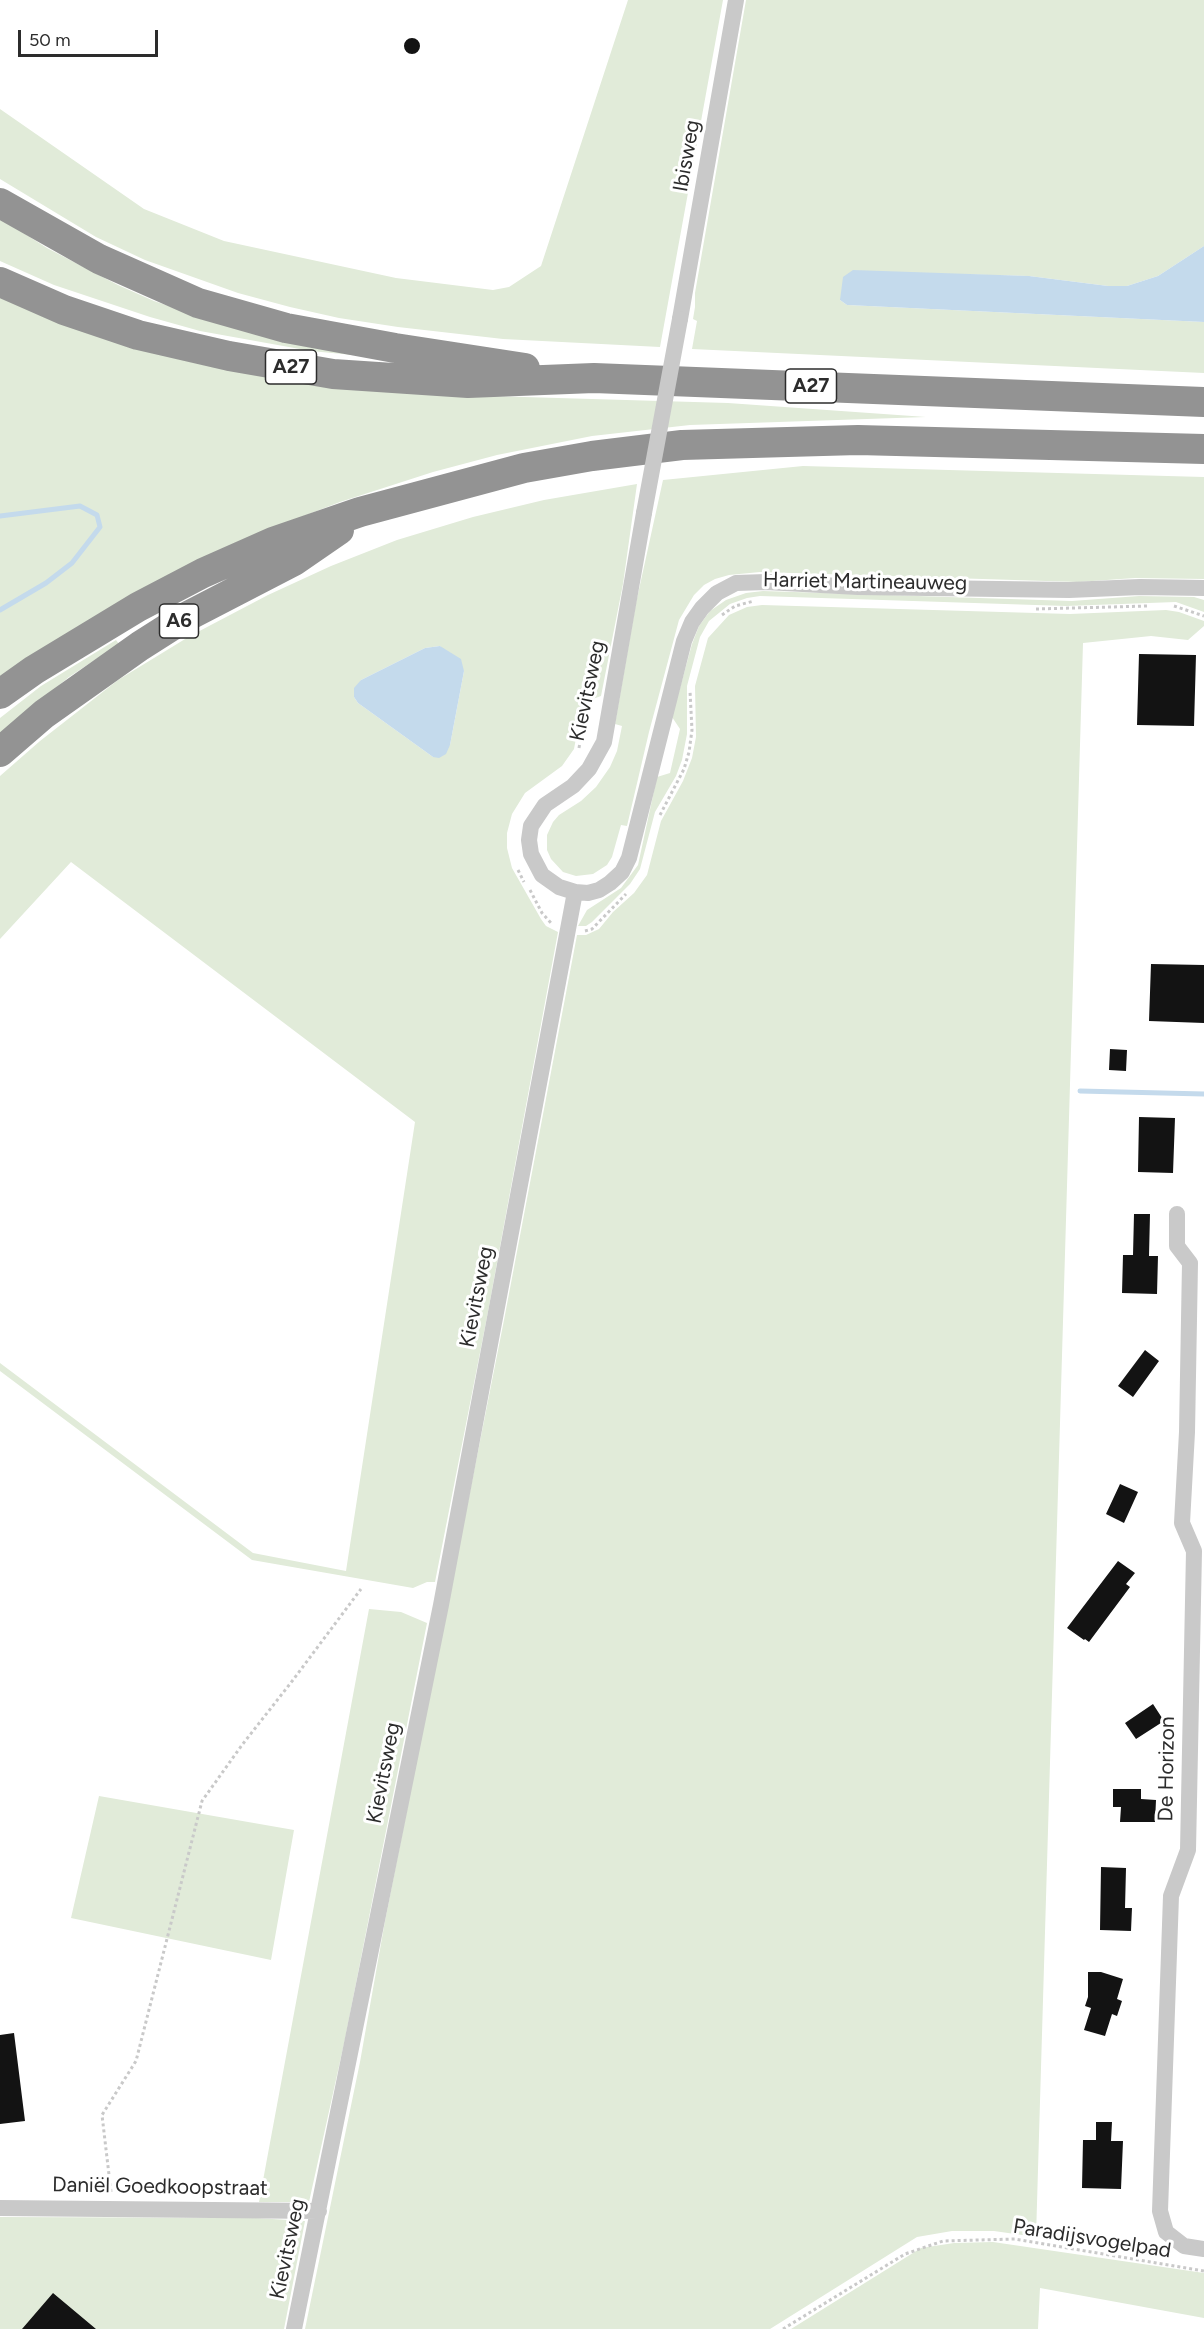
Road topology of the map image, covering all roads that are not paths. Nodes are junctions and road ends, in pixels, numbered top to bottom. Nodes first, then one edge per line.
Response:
1 (736, 0) edge
2 (0, 203) edge
3 (0, 282) edge
4 (680, 319) joint
5 (594, 378) junction
6 (1204, 402) edge
7 (1204, 449) edge
8 (369, 510) junction
9 (1204, 588) edge
10 (0, 694) edge
11 (0, 752) edge
12 (575, 892) junction
13 (1178, 1214) dead end
14 (1197, 1263) edge
15 (0, 2208) edge
16 (319, 2211) junction
17 (1204, 2249) edge
18 (294, 2329) edge

1 - 4 street, Ibisweg
2 - 5 highway, A27
3 - 5 highway, A27
4 - 12 street, Kievitsweg, bridge
5 - 6 highway, A27
7 - 8 highway
8 - 10 highway, A6
8 - 11 highway, A6
9 - 12 street, Harriet Martineauweg
12 - 16 street, Kievitsweg
13 - 14 street, De Horizon
14 - 17 street, De Horizon
15 - 16 street, Daniël Goedkoopstraat
16 - 18 street, Kievitsweg

